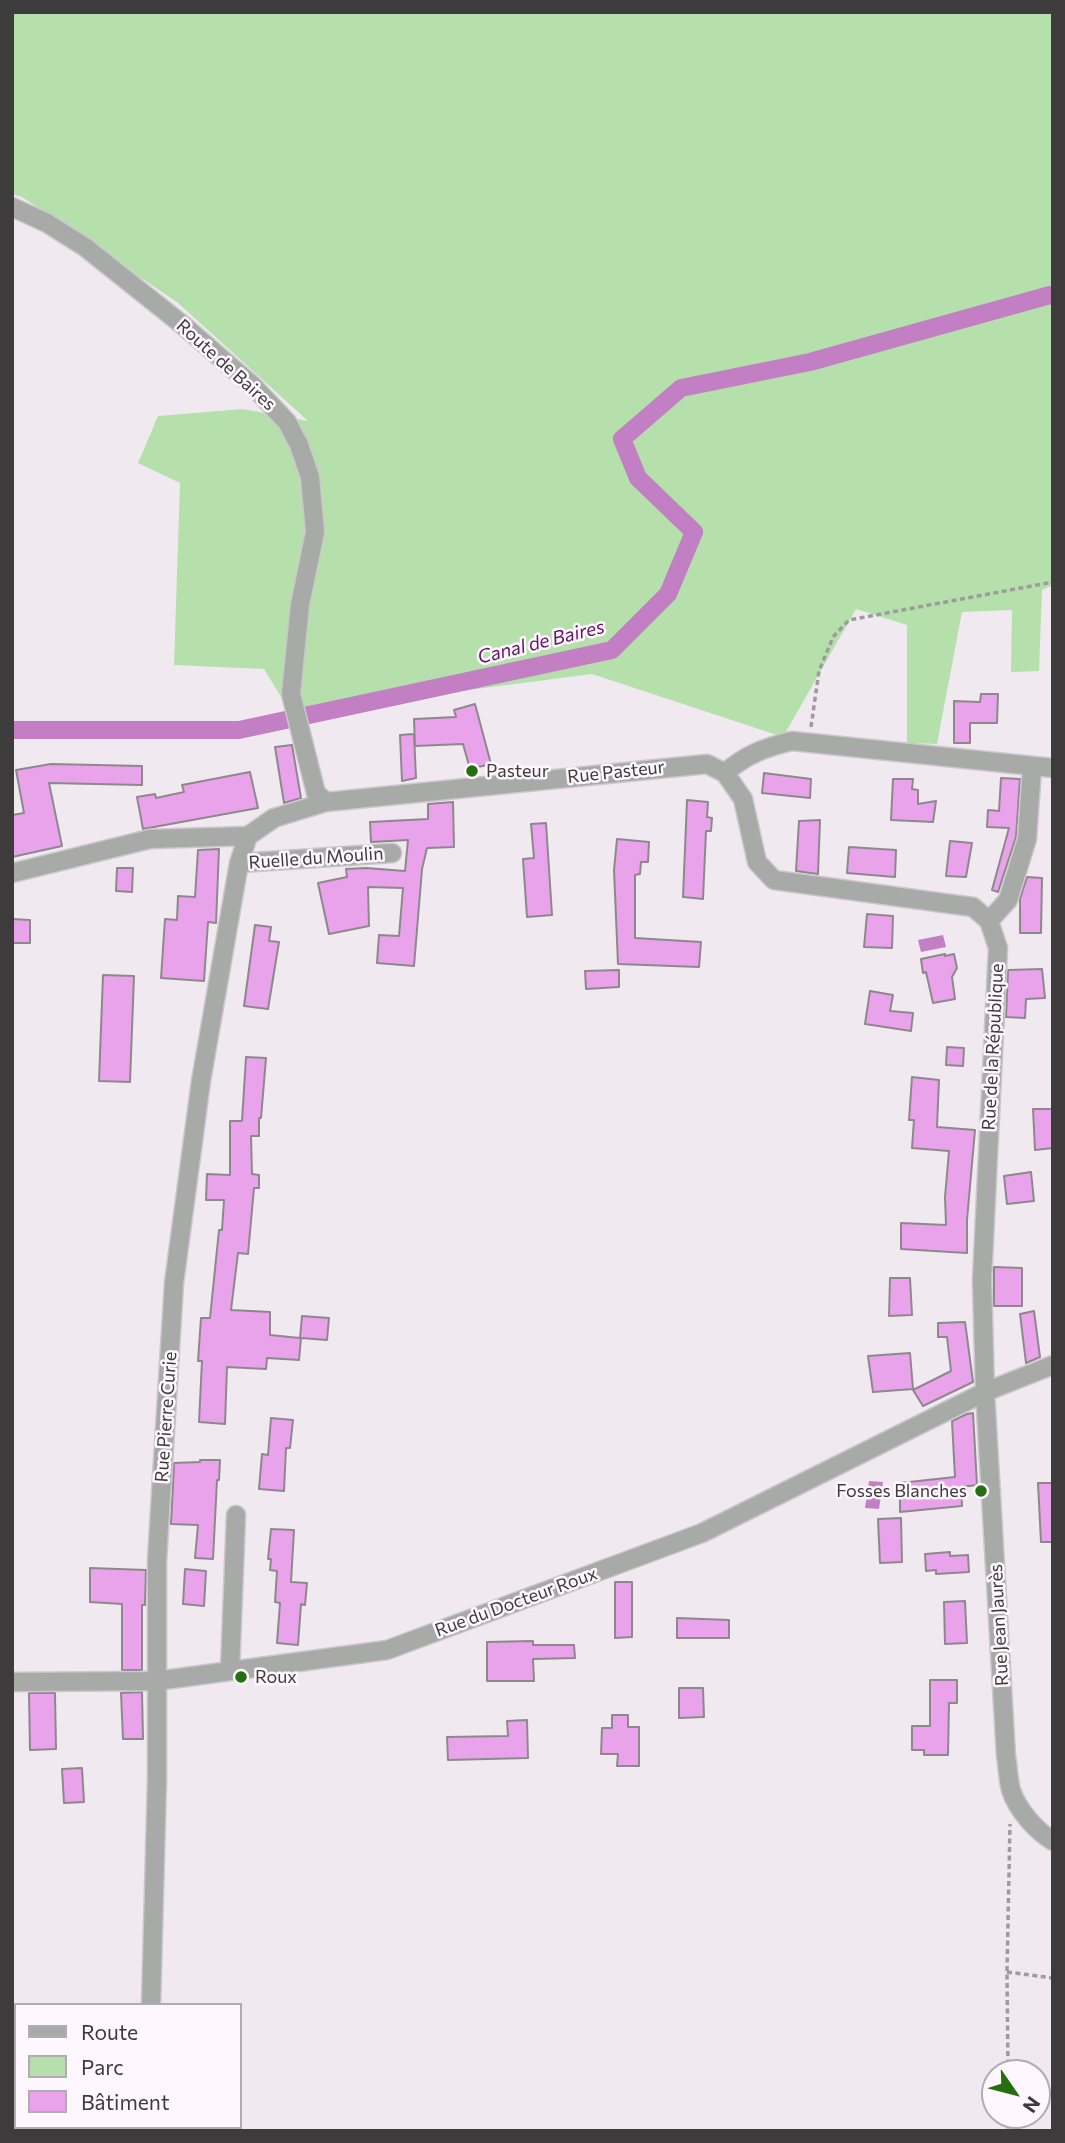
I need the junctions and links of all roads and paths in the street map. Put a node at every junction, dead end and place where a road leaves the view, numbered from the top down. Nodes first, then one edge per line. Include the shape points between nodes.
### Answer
1 (12, 207) edge
2 (1053, 582) edge
3 (808, 743) junction
4 (1032, 767) junction
5 (1053, 768) edge
6 (725, 773) junction
7 (326, 802) junction
8 (248, 836) junction
9 (392, 853) dead end
10 (239, 863) junction
11 (12, 873) edge
12 (989, 921) junction
13 (1053, 1366) edge
14 (985, 1392) junction
15 (236, 1515) dead end
16 (230, 1670) junction
17 (156, 1681) junction
18 (12, 1682) edge
19 (1011, 1790) junction
20 (1053, 1841) edge
21 (1007, 1972) junction
22 (1053, 1978) edge
23 (151, 2003) edge
24 (1008, 2059) edge

1 - 7 street, Route de Baires via 85,247 194,334 287,422 310,477 315,532 300,605 291,694 316,793
2 - 3 path via 849,620 833,637 819,671
3 - 4 street
3 - 6 street via 792,741 765,748
4 - 5 street
4 - 12 street via 1027,839 1008,900
6 - 7 street, Rue Pasteur via 707,764 682,765
6 - 12 street via 743,799 757,862 774,880 973,908
7 - 8 street, Rue Pasteur via 274,818
8 - 10 street, Rue Pierre Curie
8 - 11 street via 150,839
9 - 10 street, Ruelle du Moulin
10 - 17 street, Rue Pierre Curie via 201,1081 174,1283 156,1560
12 - 14 street, Rue de la République via 998,948 982,1266
13 - 14 street, Rue du Docteur Roux
14 - 16 street, Rue du Docteur Roux via 702,1533 387,1650
14 - 19 street, Rue Jean Jaurès
15 - 16 street
16 - 17 street, Rue du Docteur Roux
17 - 18 street, Rue du Docteur Roux
17 - 23 street, Rue Pierre Curie
19 - 20 street, Rue Jean Jaurès via 1025,1814
19 - 21 path
21 - 22 path
21 - 24 path

